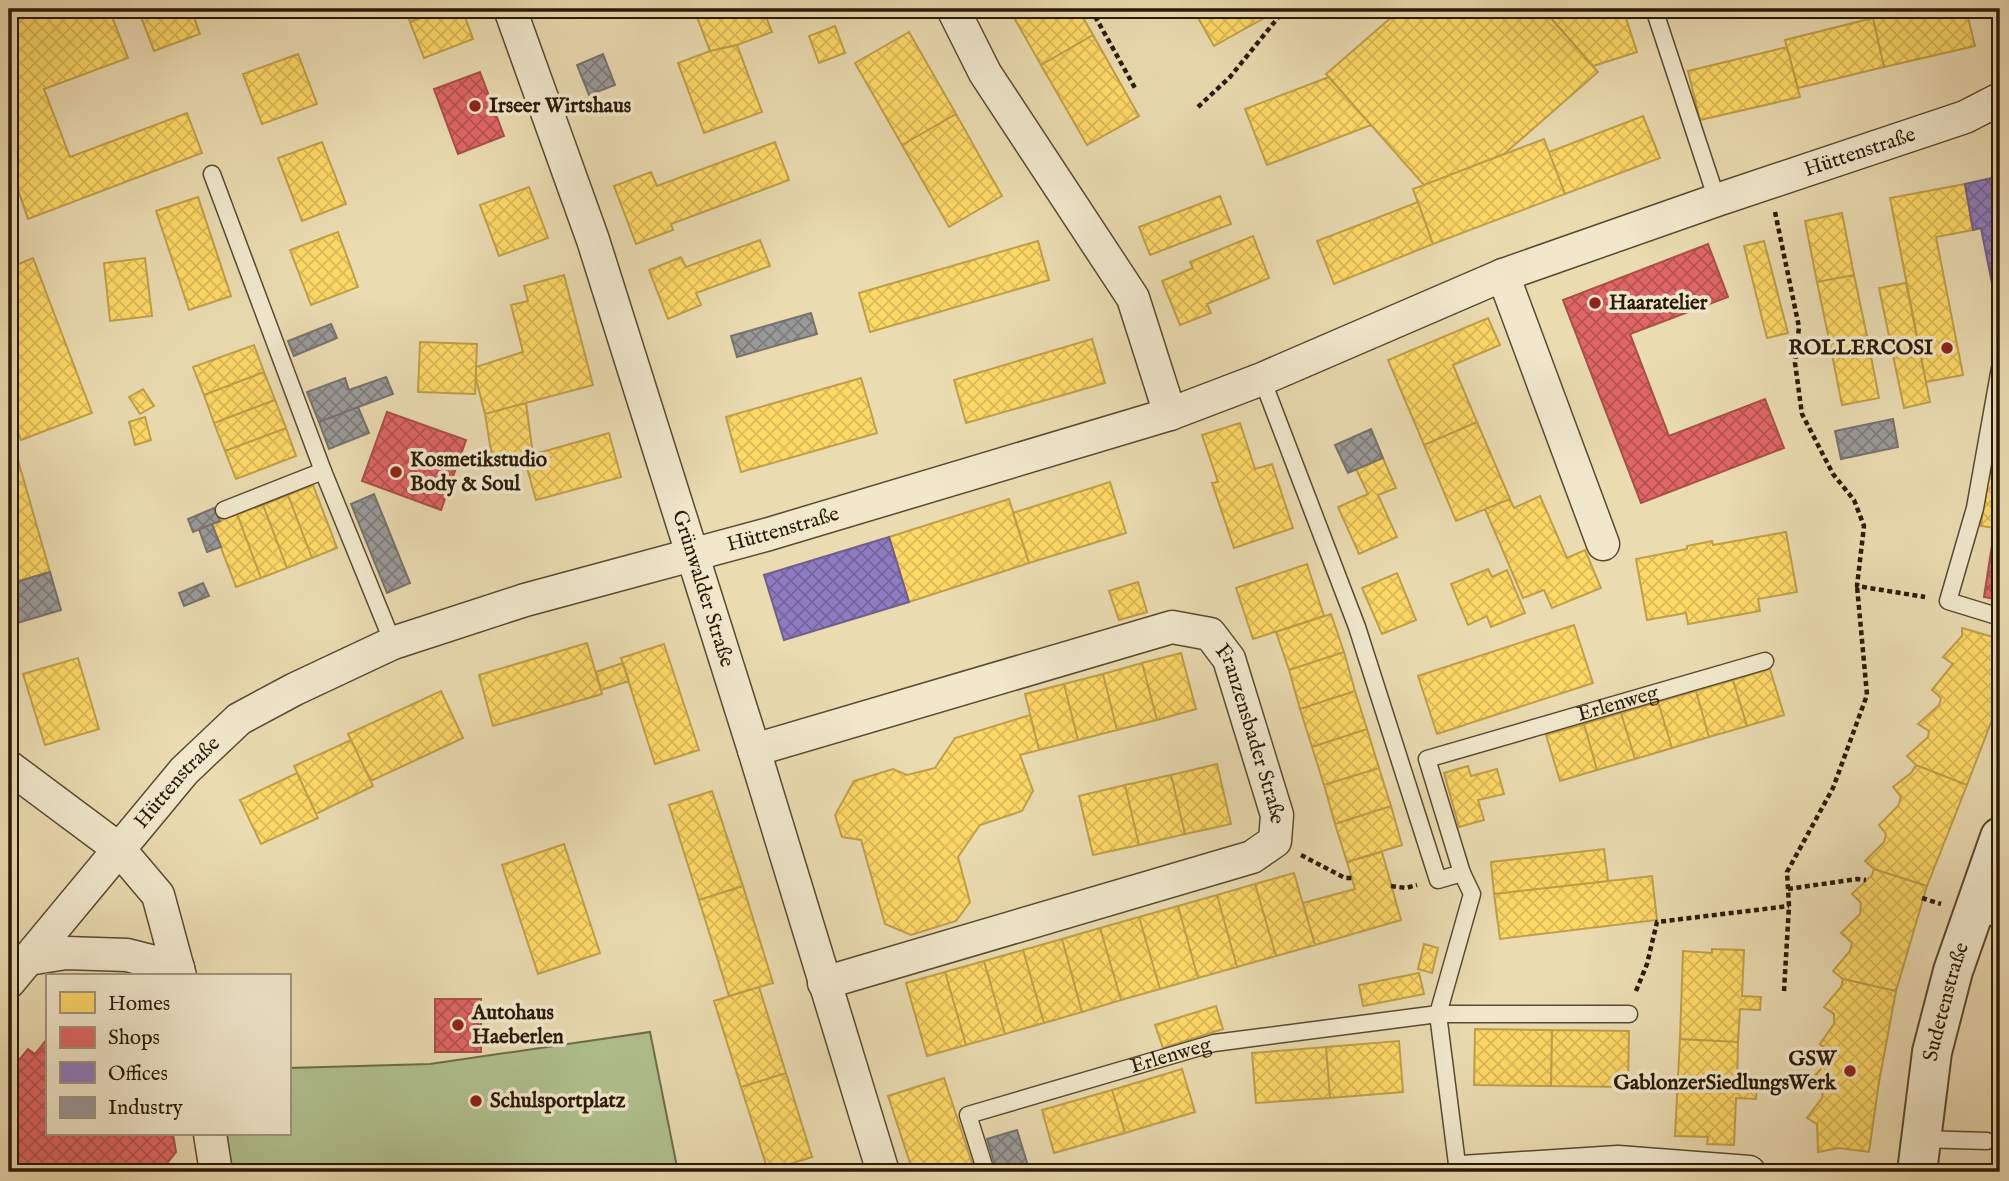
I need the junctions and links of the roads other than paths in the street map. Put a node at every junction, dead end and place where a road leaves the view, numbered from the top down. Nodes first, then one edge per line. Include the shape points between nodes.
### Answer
1 (510, 9) edge
2 (953, 9) edge
3 (1654, 9) edge
4 (2000, 99) edge
5 (212, 174) dead end
6 (1717, 200) junction
7 (1503, 275) junction
8 (2000, 368) edge
9 (1262, 379) junction
10 (1170, 414) junction
11 (323, 471) junction
12 (224, 510) dead end
13 (1603, 544) dead end
14 (692, 556) junction
15 (2000, 617) edge
16 (393, 643) junction
17 (1765, 661) dead end
18 (754, 750) junction
19 (9, 767) edge
20 (2000, 837) edge
21 (119, 849) junction
22 (1462, 873) junction
23 (1987, 916) edge
24 (19, 970) edge
25 (179, 972) edge
26 (824, 983) junction
27 (1438, 1014) junction
28 (1629, 1014) road end
29 (209, 1136) edge
30 (1987, 1141) dead end
31 (1918, 1155) edge
32 (216, 1172) edge
33 (883, 1172) edge
34 (986, 1172) edge
35 (1460, 1172) edge
36 (1749, 1172) edge

1 - 14 street, Grünwalder Straße via 593,240
2 - 10 street via 985,73 1133,298
3 - 6 lane
4 - 6 street, Hüttenstraße via 1965,117
5 - 11 lane
6 - 7 street, Hüttenstraße
7 - 9 street, Hüttenstraße
7 - 13 street
8 - 15 lane via 1975,508 1948,601
9 - 10 street, Hüttenstraße
9 - 22 lane via 1359,631 1438,880
10 - 14 street, Hüttenstraße
11 - 12 lane
11 - 16 lane
14 - 16 street, Hüttenstraße via 525,600
14 - 18 street, Grünwalder Straße
16 - 21 street, Hüttenstraße via 239,719 184,771
17 - 22 lane, Erlenweg via 1427,759
18 - 26 street, Grünwalder Straße
18 - 26 street, Franzensbader Straße via 1172,627 1210,634 1229,659 1277,815 1275,841 1252,857
19 - 21 street
20 - 23 street, Sudetenstraße
21 - 24 street, Hüttenstraße
21 - 25 street via 158,895
22 - 27 lane, Erlenweg via 1472,894
23 - 31 street, Sudetenstraße via 1953,971 1932,1052
24 - 25 street via 66,953 127,955
26 - 33 street, Grünwalder Straße
27 - 28 lane, Erlenweg
27 - 34 lane, Erlenweg via 1214,1043 968,1115
27 - 35 lane, Erlenweg
29 - 32 street
30 - 31 lane
35 - 36 street, Erlenweg via 1618,1162

